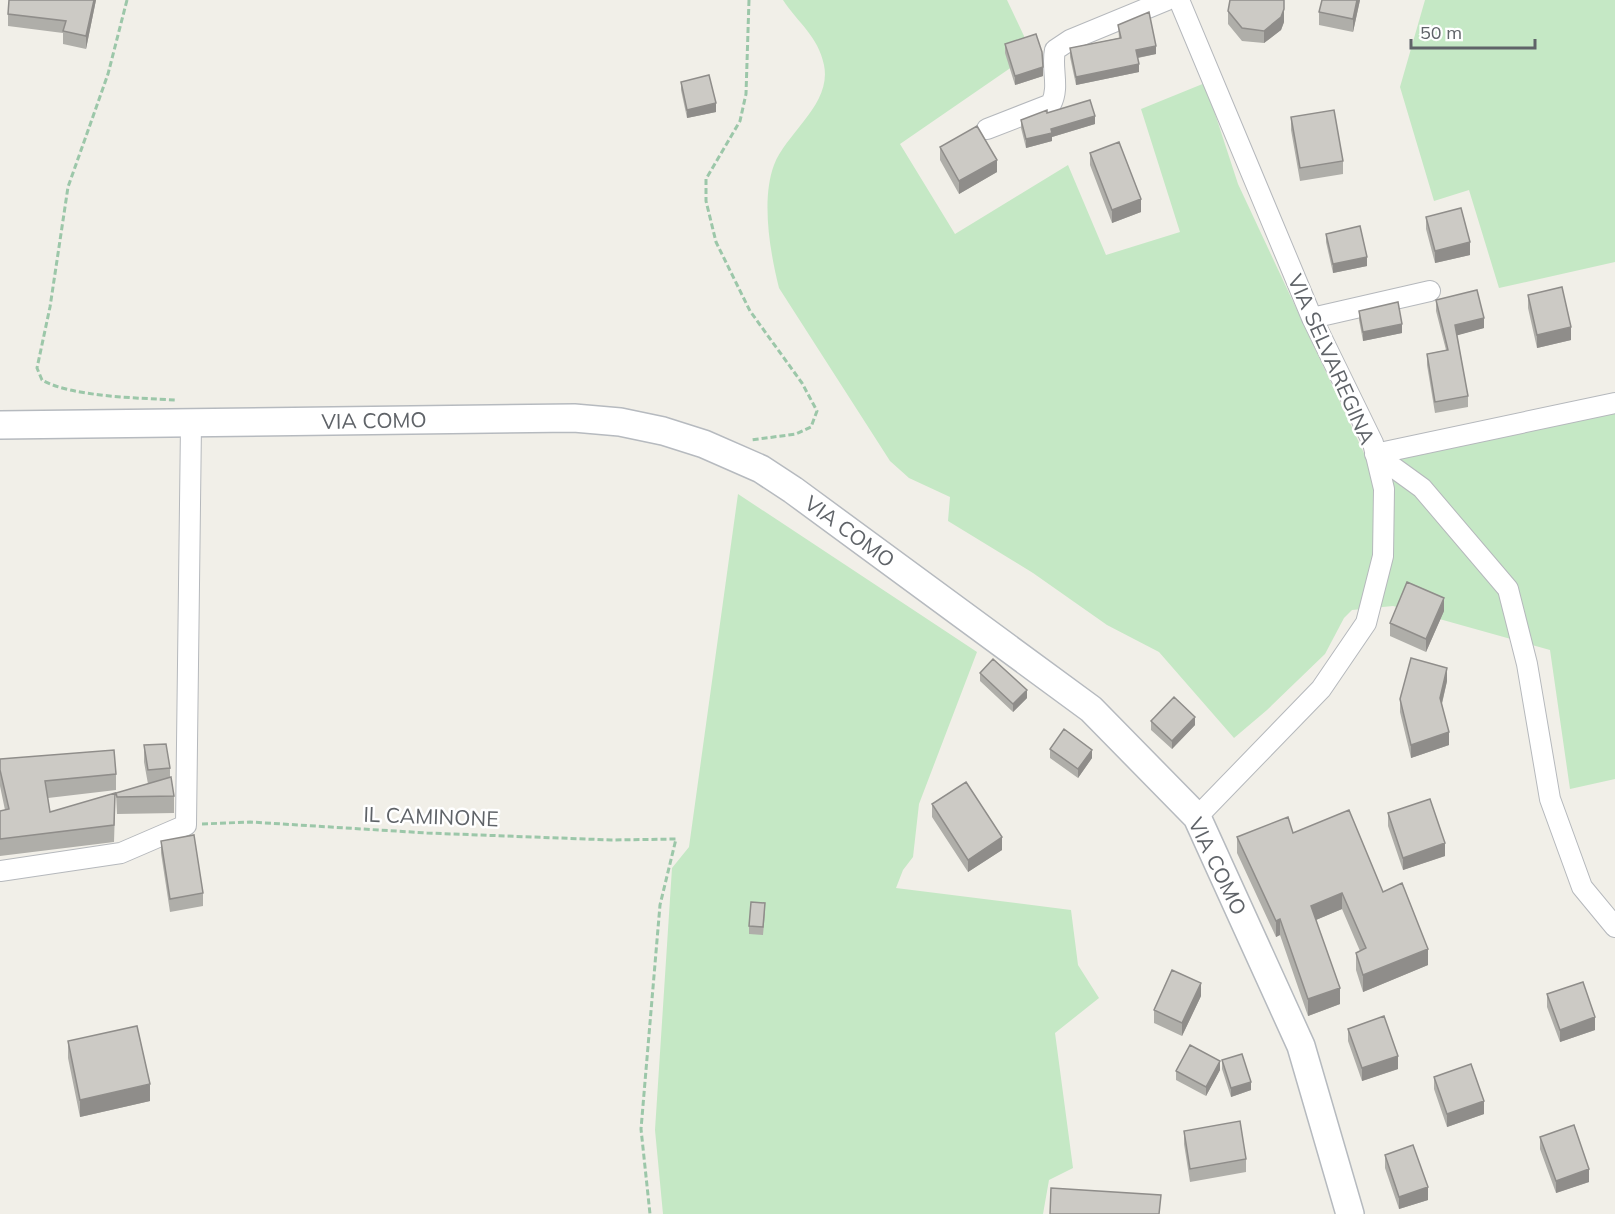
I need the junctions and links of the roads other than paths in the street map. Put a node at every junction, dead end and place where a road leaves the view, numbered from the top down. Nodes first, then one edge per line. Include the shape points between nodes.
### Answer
1 (1167, 0) edge
2 (1179, 0) edge
3 (987, 129) dead end
4 (1430, 291) dead end
5 (1312, 318) junction
6 (1615, 403) edge
7 (188, 412) junction
8 (0, 425) edge
9 (1375, 454) junction
10 (1197, 817) junction
11 (0, 871) edge
12 (1615, 927) edge
13 (1350, 1214) edge

1 - 3 street via 1070,40 1055,50 1056,93 1051,104
2 - 5 street, VIA SELVAREGINA
4 - 5 street
5 - 9 street, VIA SELVAREGINA
6 - 9 street
7 - 8 main road, VIA COMO
7 - 10 main road, VIA COMO via 574,418 620,422 704,444 761,469 793,490 1091,709
7 - 11 street via 186,825 121,853
9 - 10 street, VIA SELVAREGINA via 1383,489 1383,556 1366,623 1321,689
9 - 12 street via 1422,488 1508,589 1527,664 1550,799 1582,887
10 - 13 main road, VIA COMO via 1301,1046

